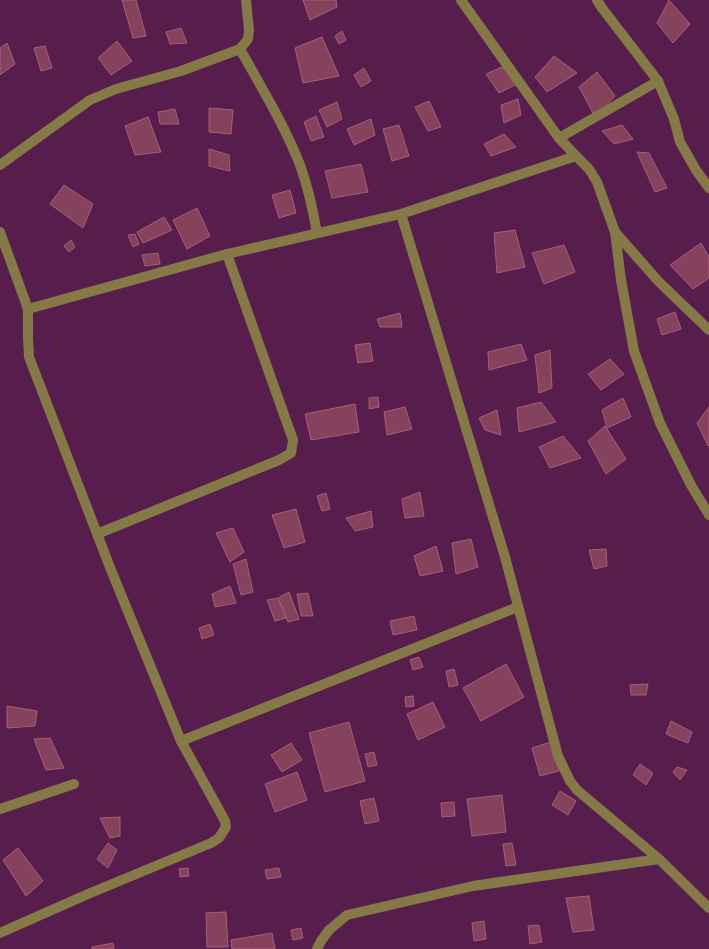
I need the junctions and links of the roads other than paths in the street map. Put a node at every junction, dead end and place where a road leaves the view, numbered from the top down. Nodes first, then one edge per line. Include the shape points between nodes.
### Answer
1 (246, 0) edge
2 (461, 0) edge
3 (597, 0) edge
4 (240, 49) junction
5 (658, 81) junction
6 (559, 138) junction
7 (576, 156) junction
8 (0, 165) edge
9 (709, 188) edge
10 (401, 214) junction
11 (0, 232) edge
12 (615, 232) junction
13 (317, 233) junction
14 (227, 254) junction
15 (28, 309) junction
16 (709, 330) edge
17 (709, 515) edge
18 (97, 534) junction
19 (518, 607) junction
20 (181, 741) junction
21 (74, 784) dead end
22 (0, 809) edge
23 (659, 859) junction
24 (707, 904) edge
25 (0, 933) edge
26 (317, 949) edge

1 - 4 street via 248,39
2 - 6 street
3 - 5 street
4 - 8 street via 181,71 116,89 90,100
4 - 13 street via 283,127 300,166
5 - 6 street
5 - 9 street via 674,119 680,142
6 - 7 street
7 - 10 street
7 - 12 street via 597,182
10 - 13 street
10 - 19 street via 503,549
11 - 15 street
12 - 16 street via 659,282
12 - 17 street via 634,351 660,423
13 - 14 street
14 - 15 street
14 - 18 street via 294,440 291,453
15 - 18 street via 30,357
18 - 20 street
19 - 20 street
19 - 23 street via 558,756 570,781 577,790
20 - 25 street via 225,820 226,827 219,838
21 - 22 street
23 - 24 street
23 - 26 street via 473,886 347,915 329,930

